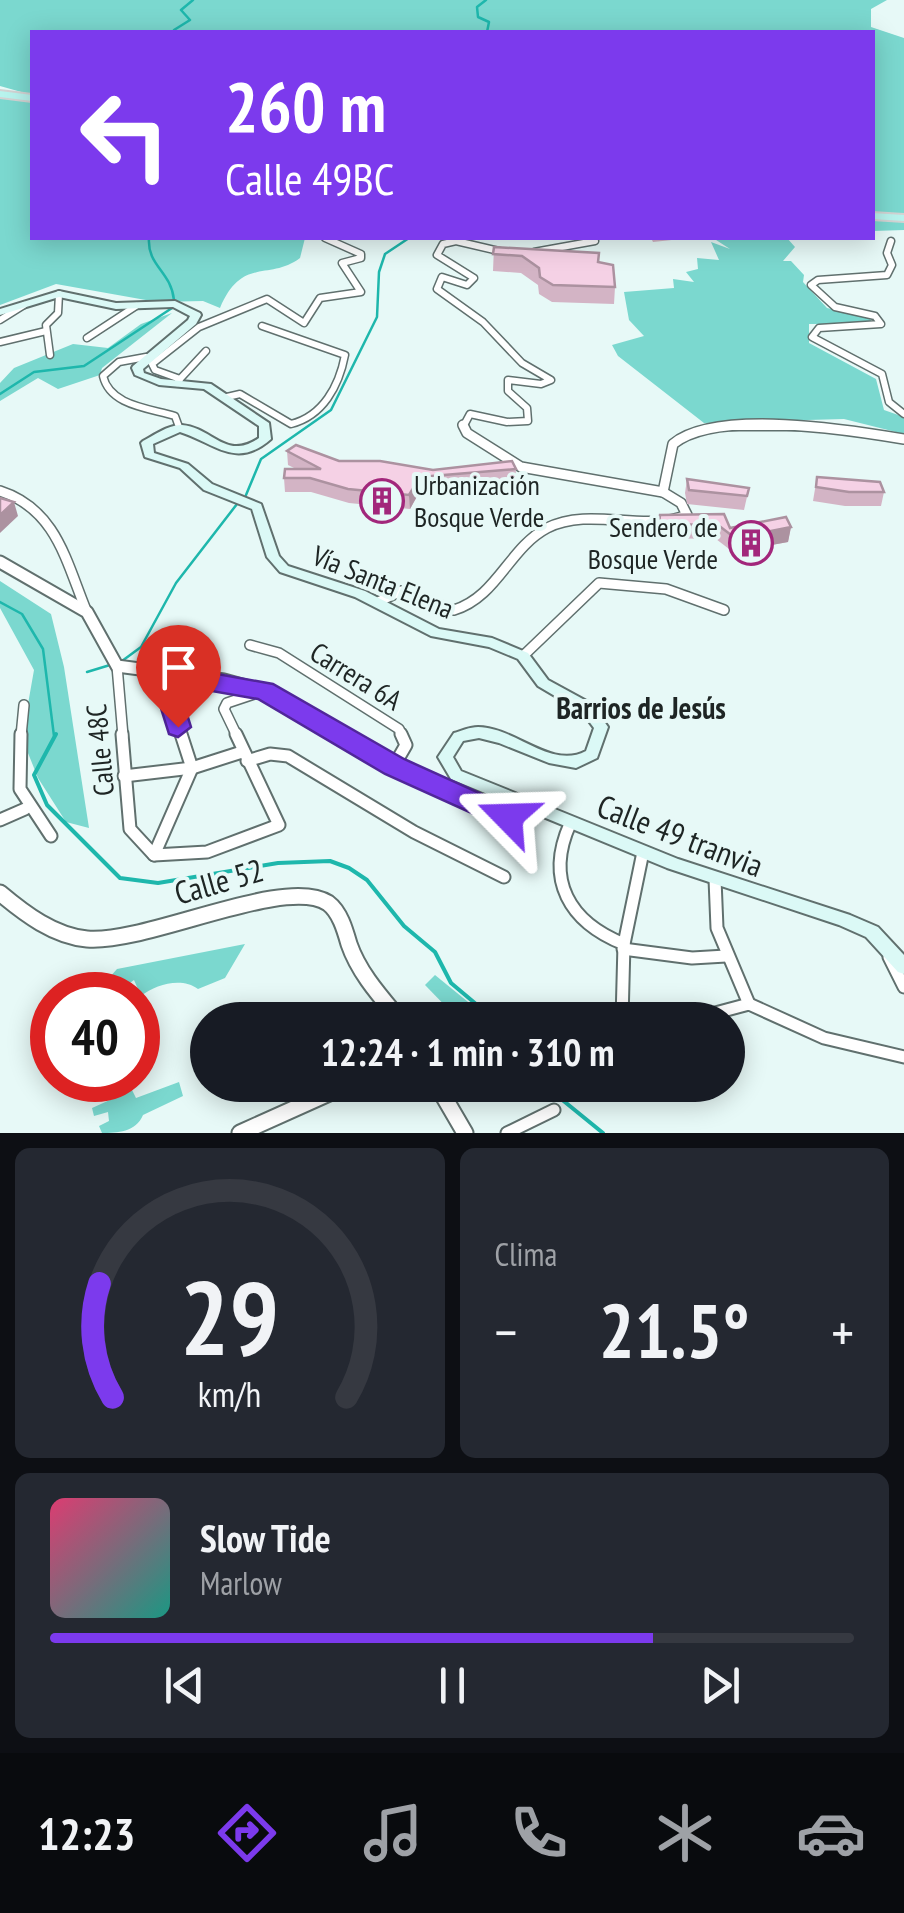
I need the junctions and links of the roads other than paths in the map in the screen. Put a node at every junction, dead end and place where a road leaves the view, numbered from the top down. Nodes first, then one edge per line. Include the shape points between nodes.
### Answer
1 (0, 94) edge
2 (30, 98) edge
3 (875, 216) edge
4 (904, 218) edge
5 (330, 240) edge
6 (595, 241) dead end
7 (891, 241) dead end
8 (513, 252) edge
9 (525, 252) edge
10 (59, 294) junction
11 (24, 305) junction
12 (136, 306) junction
13 (0, 312) edge
14 (0, 320) edge
15 (262, 326) dead end
16 (46, 331) junction
17 (87, 338) dead end
18 (0, 342) edge
19 (206, 352) dead end
20 (50, 355) dead end
21 (146, 357) junction
22 (179, 381) junction
23 (103, 382) joint
24 (227, 397) junction
25 (904, 414) edge
26 (179, 428) junction
27 (904, 440) edge
28 (0, 490) edge
29 (664, 492) junction
30 (0, 562) edge
31 (378, 602) junction
32 (724, 610) dead end
33 (87, 612) junction
34 (250, 645) dead end
35 (523, 656) junction
36 (115, 664) junction
37 (162, 673) junction
38 (264, 691) junction
39 (24, 705) dead end
40 (244, 757) junction
41 (394, 766) junction
42 (192, 768) junction
43 (456, 775) joint
44 (124, 776) junction
45 (25, 810) junction
46 (537, 811) junction
47 (0, 820) edge
48 (570, 824) junction
49 (51, 836) dead end
50 (643, 852) junction
51 (154, 855) junction
52 (504, 877) dead end
53 (715, 879) junction
54 (0, 893) edge
55 (884, 946) junction
56 (624, 947) junction
57 (726, 956) junction
58 (904, 967) edge
59 (904, 987) edge
60 (386, 1002) edge
61 (622, 1002) edge
62 (749, 1004) junction
63 (745, 1005) edge
64 (904, 1056) edge
65 (311, 1102) edge
66 (447, 1102) edge
67 (554, 1110) dead end
68 (248, 1132) edge
69 (466, 1133) edge
70 (506, 1133) edge

1 - 2 main road
3 - 4 main road
5 - 22 street via 361,254 342,264 361,291 320,298 304,323 270,300 199,328 152,364
6 - 9 street
7 - 25 street via 887,275 811,285 836,307 875,316 881,324 819,328 812,337 882,374 889,402
8 - 29 street via 456,242 436,250 474,278 467,285 447,276 438,280 442,295 483,322 522,363 550,376 542,384 508,380 528,421 470,414 462,426 466,433 521,467
10 - 11 main road
10 - 12 main road
10 - 16 street via 58,313
11 - 13 main road
11 - 14 street
12 - 17 street
12 - 21 main road via 172,304 196,315
15 - 24 street via 345,355 328,398 291,424 240,394
16 - 18 street
16 - 20 street
19 - 22 street
21 - 22 main road via 137,368 140,375
21 - 23 street via 119,362
22 - 24 main road
23 - 26 street via 117,399 174,416
24 - 26 main road via 265,425 259,445 232,452
26 - 31 main road, Vía Santa Elena via 147,443 149,454 257,507 273,557 284,569
27 - 29 street via 838,427 699,432 676,440
28 - 33 street via 33,502 47,518
29 - 31 street via 687,516 673,522 609,516 560,522 534,536 464,608 444,609 405,590
30 - 33 street
31 - 35 main road, Vía Santa Elena via 436,634 492,643
32 - 35 street via 666,589 598,583
33 - 36 street
34 - 41 street, Carrera 6A via 278,653 399,729 406,744
35 - 43 main road, Vía Santa Elena via 543,683 597,719 599,741 578,760 553,762 483,731 456,738 445,757
36 - 37 street
36 - 44 street, Calle 48C
37 - 38 street
37 - 42 street
38 - 40 street via 224,709
38 - 41 street
39 - 45 street via 17,776
40 - 42 street
40 - 51 street via 278,825 206,852
40 - 52 street via 288,756
41 - 46 street via 508,817
42 - 44 street
42 - 51 street
43 - 46 main road, Calle 49 tranvia
44 - 51 street, Calle 48C via 130,829
45 - 47 street
45 - 49 street
46 - 48 main road, Calle 49 tranvia
48 - 50 main road, Calle 49 tranvia
48 - 56 street via 558,851 564,892 591,931
50 - 53 main road, Calle 49 tranvia
50 - 56 street
53 - 55 main road, Calle 49 tranvia via 844,920 872,932
53 - 57 street via 710,904
54 - 60 street, Calle 52 via 30,920 87,940 201,920 274,895 308,894 327,901 343,922 356,962
55 - 58 main road, Calle 49 tranvia
55 - 59 street
56 - 57 street
56 - 61 street
57 - 62 street
62 - 63 street
62 - 64 street via 822,1037
65 - 68 street
66 - 69 street
67 - 70 street

